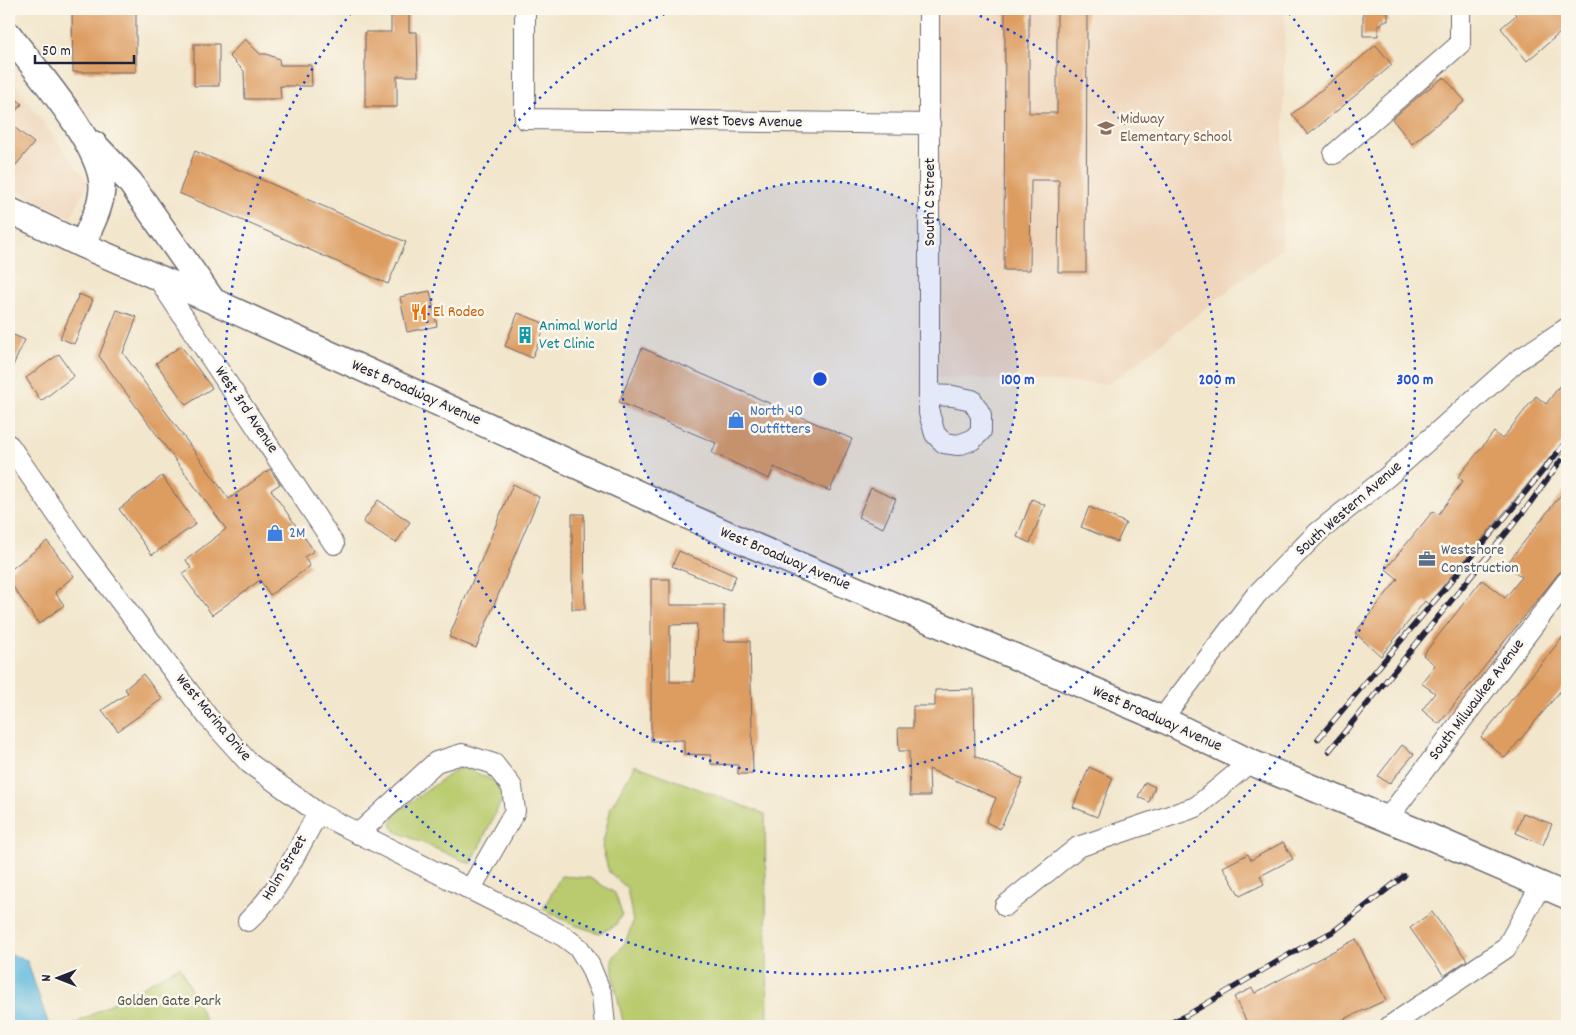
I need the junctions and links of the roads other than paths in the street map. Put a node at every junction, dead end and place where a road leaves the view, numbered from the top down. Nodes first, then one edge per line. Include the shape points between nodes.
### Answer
1 (525, 9) edge
2 (929, 9) edge
3 (1460, 9) edge
4 (9, 34) edge
5 (930, 124) junction
6 (79, 127) junction
7 (1334, 154) dead end
8 (9, 210) edge
9 (82, 245) junction
10 (157, 277) junction
11 (213, 301) junction
12 (1567, 328) edge
13 (930, 395) dead end
14 (9, 445) edge
15 (334, 544) dead end
16 (1567, 582) edge
17 (1162, 719) junction
18 (1250, 762) junction
19 (318, 813) junction
20 (1387, 818) junction
21 (358, 834) junction
22 (1541, 885) junction
23 (470, 890) junction
24 (1567, 896) edge
25 (1005, 906) dead end
26 (248, 921) dead end
27 (605, 1026) edge
28 (1390, 1026) edge

1 - 5 street, West Toevs Avenue via 525,119
2 - 5 street, South C Street
3 - 7 street via 1460,44
4 - 6 main road
5 - 13 street, South C Street
6 - 9 main road via 98,164 102,187 100,202
6 - 11 main road via 130,182
8 - 9 main road, West Broadway Avenue
9 - 10 main road, West Broadway Avenue
10 - 11 main road, West Broadway Avenue
10 - 15 street, West 3rd Avenue
11 - 17 main road, West Broadway Avenue via 754,546
12 - 17 street, South Western Avenue via 1517,361 1387,477 1317,533 1256,595
14 - 19 street, West Marina Drive via 83,552 208,717 249,763
16 - 20 street, South Milwaukee Avenue
17 - 18 main road, West Broadway Avenue
18 - 20 main road, West Broadway Avenue
18 - 25 street via 1196,807 1078,847
19 - 21 street, West Marina Drive
19 - 26 street, Holm Street via 282,877
20 - 22 main road, West Broadway Avenue
21 - 23 street, West Marina Drive
21 - 23 street via 436,762 462,754 494,764 512,787 515,811
22 - 24 main road, West Broadway Avenue
22 - 28 street via 1506,948
23 - 27 street, West Marina Drive via 563,936 579,948 602,995

